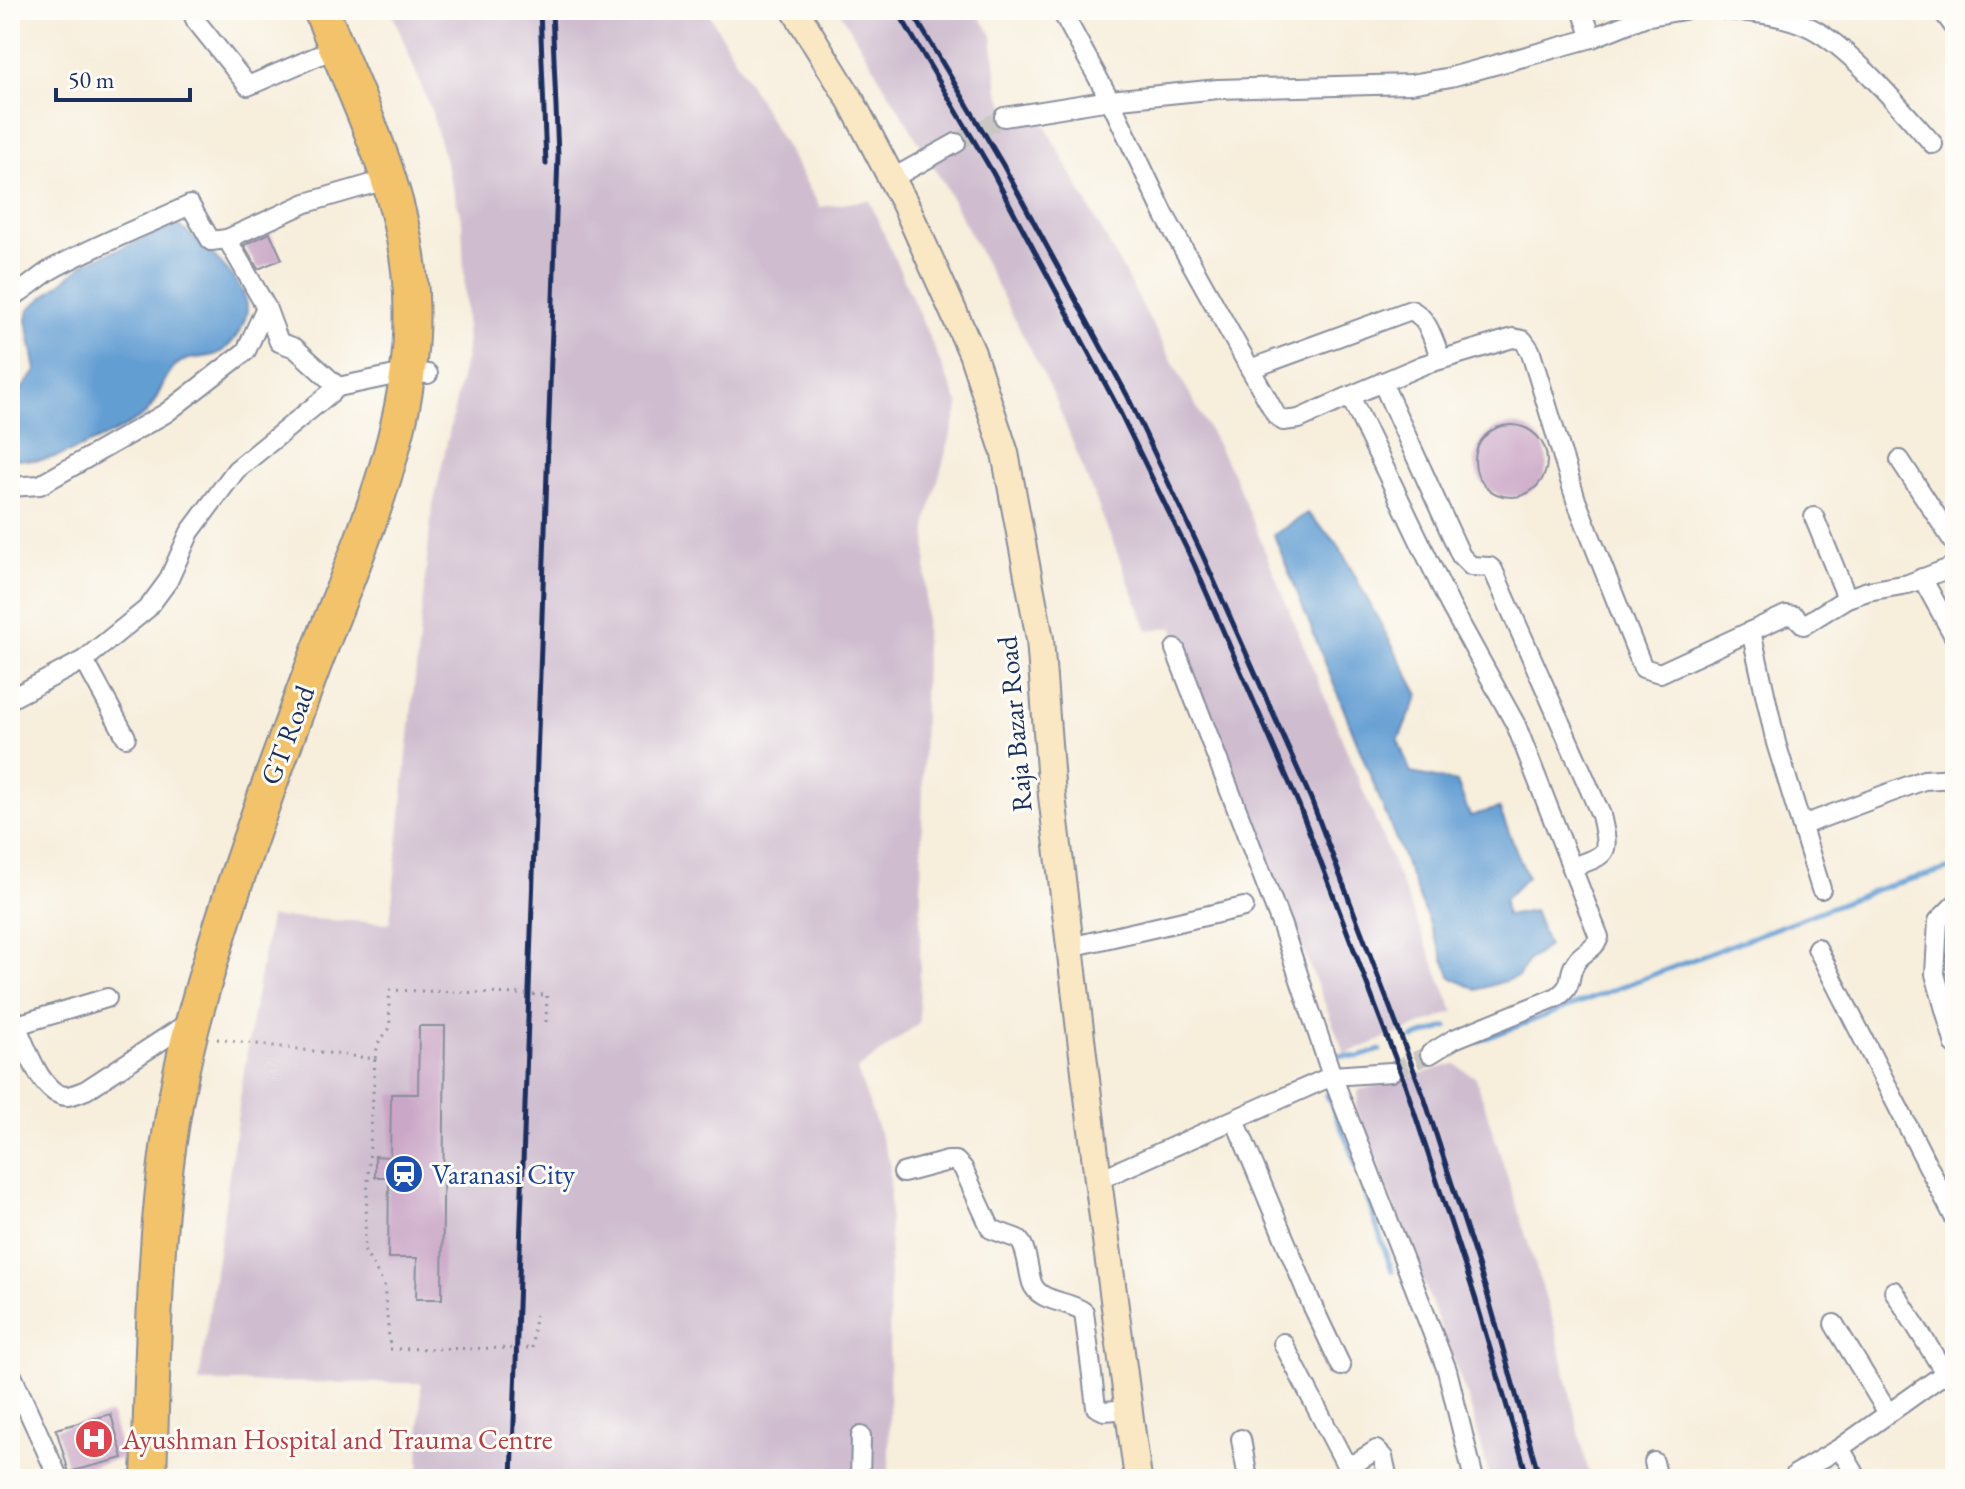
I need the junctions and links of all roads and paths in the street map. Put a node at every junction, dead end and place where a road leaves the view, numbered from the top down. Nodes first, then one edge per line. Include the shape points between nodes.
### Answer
1 (191, 10) edge
2 (321, 10) edge
3 (344, 10) edge
4 (795, 10) edge
5 (1061, 10) edge
6 (1582, 10) edge
7 (1684, 10) edge
8 (1726, 10) edge
9 (1942, 10) edge
10 (1756, 11) edge
11 (1955, 28) edge
12 (1592, 38) junction
13 (336, 48) junction
14 (365, 90) junction
15 (1110, 100) junction
16 (1004, 117) tunnel mouth
17 (956, 143) tunnel mouth
18 (1933, 144) dead end
19 (389, 179) junction
20 (891, 179) junction
21 (227, 239) junction
22 (10, 298) edge
23 (266, 307) junction
24 (1441, 359) junction
25 (1250, 369) junction
26 (419, 373) junction
27 (1382, 382) junction
28 (338, 387) junction
29 (1350, 396) junction
30 (1900, 460) dead end
31 (10, 487) edge
32 (1814, 517) dead end
33 (1955, 544) edge
34 (1955, 566) edge
35 (1922, 578) junction
36 (1847, 598) junction
37 (1751, 631) junction
38 (1955, 638) edge
39 (1175, 649) dead end
40 (84, 660) junction
41 (10, 699) edge
42 (126, 737) dead end
43 (1955, 778) edge
44 (1803, 825) junction
45 (1572, 867) junction
46 (1821, 889) dead end
47 (1955, 904) edge
48 (1244, 907) dead end
49 (1070, 947) junction
50 (1817, 948) dead end
51 (107, 998) dead end
52 (13, 1021) edge
53 (546, 1022) dead end
54 (204, 1028) junction
55 (1955, 1045) edge
56 (1430, 1054) tunnel mouth
57 (375, 1059) junction
58 (1391, 1072) tunnel mouth
59 (1332, 1076) junction
60 (1235, 1120) junction
61 (903, 1173) dead end
62 (1098, 1180) junction
63 (1955, 1219) edge
64 (1894, 1291) dead end
65 (535, 1315) dead end
66 (1834, 1324) dead end
67 (1283, 1343) dead end
68 (1341, 1366) dead end
69 (1950, 1369) edge
70 (10, 1371) edge
71 (1130, 1409) junction
72 (1888, 1413) junction
73 (861, 1436) dead end
74 (1241, 1439) dead end
75 (1840, 1448) junction
76 (59, 1479) edge
77 (149, 1479) edge
78 (172, 1479) edge
79 (860, 1479) edge
80 (1138, 1479) edge
81 (1248, 1479) edge
82 (1388, 1479) edge
83 (1474, 1479) edge
84 (1793, 1479) edge
85 (1858, 1479) edge

1 - 13 street via 248,86
2 - 13 highway, GT Road
3 - 14 highway, GT Road
4 - 20 street, Raja Bazar Road
5 - 15 street
6 - 12 street
7 - 12 street via 1644,17
8 - 10 street
9 - 11 street
10 - 18 street via 1810,27 1841,47
12 - 15 street via 1411,84 1218,89
13 - 14 highway, GT Road
14 - 19 highway, GT Road
14 - 26 highway, GT Road via 406,167 420,215 431,327
15 - 16 street
15 - 25 street via 1165,216
17 - 20 street
19 - 21 street via 306,203
19 - 26 highway, GT Road via 409,272
20 - 49 street, Raja Bazar Road via 972,353 1005,453 1040,639
21 - 22 street via 211,241 190,205 86,251
21 - 23 street
23 - 28 street via 279,342 295,348
23 - 31 street via 246,351 166,413 40,485
24 - 25 street via 1425,322 1411,310
24 - 27 street
24 - 37 street via 1513,338 1523,340 1530,350 1576,500 1643,668 1660,673
25 - 29 street via 1283,421
26 - 28 street
26 - 54 highway, GT Road via 246,846
27 - 29 street
27 - 45 street via 1461,556 1471,566 1493,570 1596,803 1608,843 1605,852
28 - 40 street via 236,470 190,532 168,581 148,608
29 - 45 street via 1450,605 1516,725
30 - 33 street
32 - 36 street
34 - 35 street
35 - 36 street
35 - 38 street
36 - 37 street via 1804,625 1786,615
37 - 44 street via 1776,743
39 - 59 street via 1282,926
40 - 41 street
40 - 42 street
43 - 44 street via 1924,780
44 - 46 street
45 - 56 street via 1599,937 1596,946 1575,962 1567,990
47 - 55 street via 1938,921 1935,974
48 - 49 street
49 - 62 street, Raja Bazar Road
50 - 63 street
51 - 52 street
52 - 54 street via 42,1083 67,1096
53 - 57 path, bridge via 547,995 389,990 390,1028 378,1043
54 - 57 path
54 - 77 highway, GT Road via 167,1155
54 - 78 highway, GT Road via 179,1236
57 - 65 path, bridge via 364,1250 384,1285 390,1349 532,1348
58 - 59 street
59 - 60 street
59 - 83 street via 1447,1370
60 - 62 street
60 - 68 street
61 - 71 street via 948,1161 963,1168 991,1229 1022,1244 1034,1288 1084,1312 1096,1407
62 - 71 street, Raja Bazar Road
64 - 69 street
66 - 72 street
67 - 82 street via 1344,1461 1354,1464 1376,1450
69 - 72 street
70 - 76 street
71 - 80 street, Raja Bazar Road
72 - 75 street
73 - 79 street
74 - 81 street
75 - 84 street
75 - 85 street

